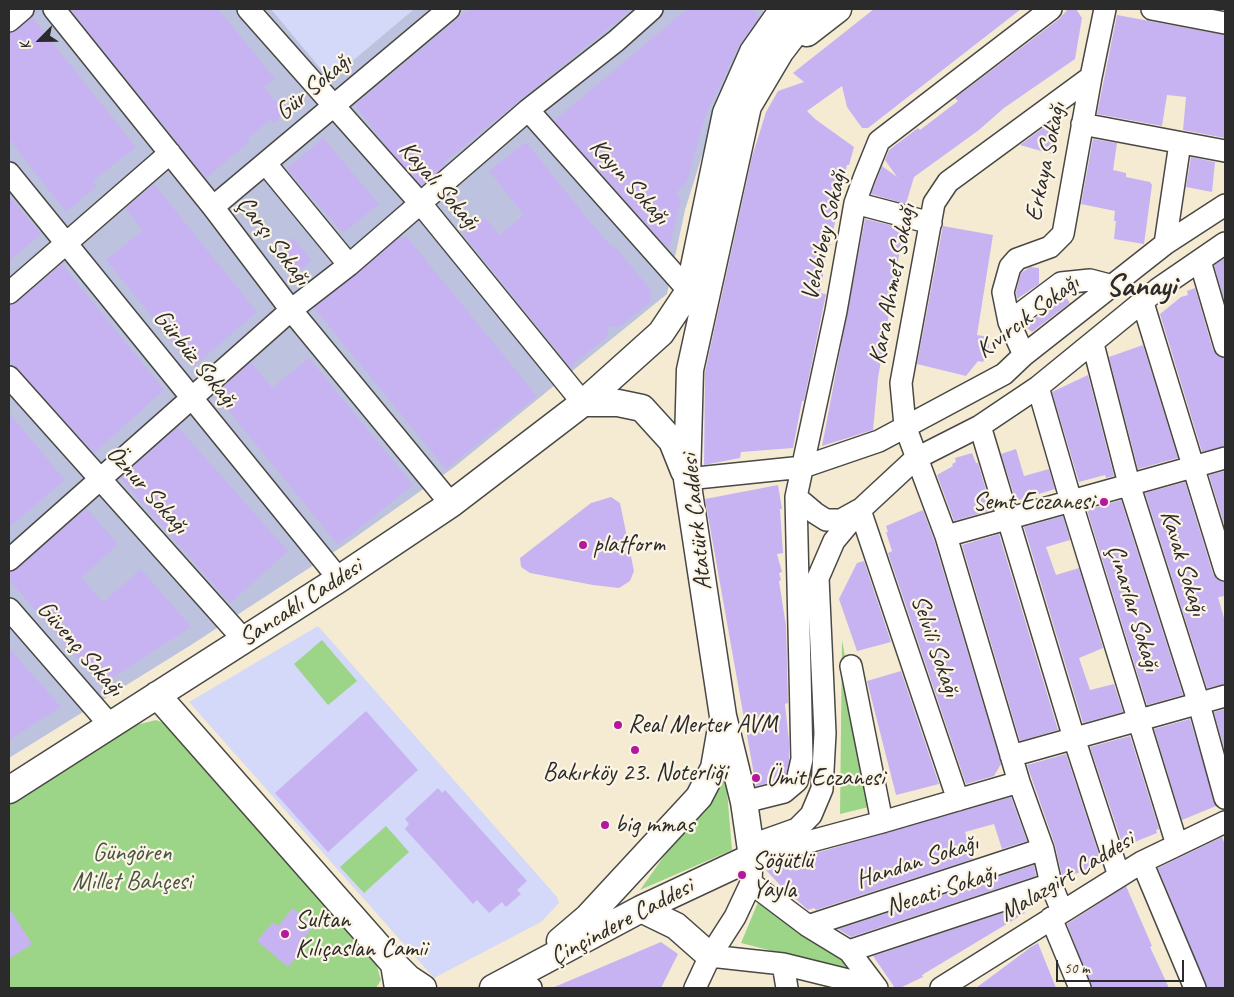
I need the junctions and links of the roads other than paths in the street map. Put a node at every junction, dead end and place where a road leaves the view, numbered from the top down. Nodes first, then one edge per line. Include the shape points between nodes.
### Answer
1 (23, 9) edge
2 (54, 9) edge
3 (248, 9) edge
4 (449, 9) edge
5 (652, 9) edge
6 (817, 9) edge
7 (838, 9) edge
8 (1052, 9) edge
9 (1105, 9) edge
10 (1152, 9) edge
11 (780, 11) edge
12 (9, 21) edge
13 (1225, 23) edge
14 (780, 52) junction
15 (1090, 77) junction
16 (333, 106) junction
17 (528, 110) junction
18 (1082, 124) junction
19 (1180, 143) junction
20 (1225, 151) edge
21 (170, 152) junction
22 (266, 164) junction
23 (9, 173) edge
24 (855, 203) junction
25 (421, 204) junction
26 (1225, 205) edge
27 (213, 207) junction
28 (931, 223) junction
29 (66, 243) junction
30 (1225, 243) edge
31 (1164, 244) junction
32 (1200, 261) junction
33 (348, 265) junction
34 (1113, 286) junction
35 (689, 291) junction
36 (9, 293) edge
37 (1143, 302) junction
38 (291, 310) junction
39 (1009, 322) junction
40 (1092, 344) junction
41 (1225, 346) edge
42 (1024, 355) junction
43 (9, 377) edge
44 (1038, 387) junction
45 (192, 398) junction
46 (583, 402) junction
47 (905, 426) junction
48 (980, 426) junction
49 (1225, 458) edge
50 (915, 459) junction
51 (1192, 467) junction
52 (803, 468) junction
53 (100, 479) junction
54 (687, 479) junction
55 (1129, 484) junction
56 (796, 497) junction
57 (1071, 501) junction
58 (451, 504) junction
59 (860, 510) junction
60 (1008, 518) junction
61 (946, 536) junction
62 (9, 560) edge
63 (1225, 570) edge
64 (339, 579) junction
65 (9, 609) edge
66 (244, 640) junction
67 (850, 666) dead end
68 (157, 696) junction
69 (1225, 696) edge
70 (1199, 704) junction
71 (723, 716) junction
72 (1139, 721) junction
73 (110, 725) junction
74 (1074, 738) junction
75 (1011, 756) junction
76 (1019, 782) junction
77 (9, 790) edge
78 (1225, 798) edge
79 (958, 800) junction
80 (744, 802) junction
81 (882, 822) junction
82 (1225, 822) edge
83 (1177, 845) junction
84 (1043, 849) junction
85 (750, 851) junction
86 (1142, 862) junction
87 (1119, 876) junction
88 (751, 883) junction
89 (1051, 884) junction
90 (641, 909) junction
91 (1057, 915) junction
92 (808, 926) junction
93 (849, 951) junction
94 (710, 956) junction
95 (783, 964) junction
96 (396, 976) edge
97 (524, 983) edge
98 (423, 988) edge
99 (493, 988) edge
100 (695, 988) edge
101 (788, 988) edge
102 (876, 988) edge
103 (941, 988) edge
104 (1080, 988) edge
105 (1195, 988) edge

1 - 12 street
2 - 21 street, Çarşı Sokağı
3 - 16 street, Kayalı Sokağı
4 - 16 street, Gür Sokağı
5 - 17 street
6 - 14 main road, Atatürk Caddesi
7 - 14 main road
8 - 24 street, Vehbibey Sokağı via 879,141
9 - 15 street, Erkaya Sokağı
10 - 13 street
11 - 35 main road via 752,52 726,113
14 - 54 main road, Atatürk Caddesi via 748,106 690,370
15 - 18 street, Erkaya Sokağı
15 - 28 street, Kara Ahmet Sokağı via 948,182 934,203
16 - 22 street, Gür Sokağı
16 - 25 street, Kayalı Sokağı
17 - 25 street
17 - 35 street, Kayın Sokağı
18 - 19 street
18 - 39 street, Erkaya Sokağı via 1062,234 1050,247 1017,258 1010,267 1003,292
19 - 20 street
19 - 31 street
21 - 27 street, Çarşı Sokağı
21 - 29 street
22 - 27 street, Gür Sokağı
22 - 33 street
23 - 29 street, Gürbüz Sokağı
24 - 28 street
24 - 52 street, Vehbibey Sokağı
25 - 33 street
25 - 46 street, Kayalı Sokağı
26 - 31 street, Kıvırcık Sokağı
27 - 38 street, Çarşı Sokağı
28 - 47 street, Kara Ahmet Sokağı via 901,383
29 - 36 street
29 - 45 street, Gürbüz Sokağı
30 - 32 street
31 - 34 street, Kıvırcık Sokağı
32 - 37 street
32 - 41 street
33 - 38 street
34 - 39 street via 1090,280 1061,282
34 - 42 street, Kıvırcık Sokağı
35 - 46 main road, Sancaklı Caddesi via 661,333
37 - 40 street
37 - 51 street
38 - 45 street
38 - 58 street, Çarşı Sokağı
39 - 42 street, Erkaya Sokağı
40 - 44 street
40 - 55 street, Kavak Sokağı
42 - 47 street, Kıvırcık Sokağı via 1004,374
43 - 53 street, Öznur Sokağı
44 - 48 street
44 - 57 street, Çınarlar Sokağı
45 - 53 street
45 - 64 street, Gürbüz Sokağı
46 - 54 main road via 618,403 642,408 672,441
46 - 58 main road, Sancaklı Caddesi
47 - 50 street, Kara Ahmet Sokağı
47 - 52 street, Kıvırcık Sokağı via 879,441
48 - 50 street
48 - 60 street
49 - 51 street
50 - 59 street
50 - 61 street, Kara Ahmet Sokağı
51 - 55 street
51 - 63 street
52 - 54 street, Kıvırcık Sokağı
52 - 56 street, Vehbibey Sokağı
53 - 62 street
53 - 66 street, Öznur Sokağı
54 - 71 main road, Atatürk Caddesi
55 - 57 street
55 - 70 street, Kavak Sokağı
56 - 59 street via 826,520 840,520
56 - 80 street, Vehbibey Sokağı via 802,758 796,781 784,792
57 - 60 street
57 - 72 street, Çınarlar Sokağı
58 - 64 main road, Sancaklı Caddesi
59 - 79 street, Selvili Sokağı
59 - 85 street via 834,542 818,578 825,733 822,789 811,815 798,829
60 - 61 street
60 - 74 street
61 - 75 street, Kara Ahmet Sokağı
64 - 66 main road, Sancaklı Caddesi
65 - 73 street, Güvenç Sokağı
66 - 68 main road, Sancaklı Caddesi
67 - 81 street
68 - 73 main road, Sancaklı Caddesi
68 - 96 main road
69 - 70 street
70 - 72 street
70 - 78 street, Kavak Sokağı
71 - 80 main road, Atatürk Caddesi
71 - 97 main road via 714,768 699,797
72 - 74 street
72 - 83 street, Çınarlar Sokağı
73 - 77 main road, Sancaklı Caddesi
74 - 75 street
74 - 87 street
75 - 76 street, Kara Ahmet Sokağı
76 - 79 street
76 - 84 street, Kara Ahmet Sokağı
79 - 81 street
80 - 85 main road, Atatürk Caddesi
81 - 85 street
82 - 83 street, Malazgirt Caddesi
83 - 86 street, Malazgirt Caddesi
84 - 89 street, Kara Ahmet Sokağı
84 - 92 street, Handan Sokağı
85 - 88 street, Atatürk Caddesi
85 - 90 main road, Çinçindere Caddesi
86 - 87 street, Malazgirt Caddesi
86 - 105 street
87 - 91 street, Malazgirt Caddesi
88 - 92 street
88 - 94 street, Atatürk Caddesi via 735,918
89 - 91 street, Kara Ahmet Sokağı
89 - 93 street, Necati Sokağı
90 - 94 main road via 676,926
90 - 97 main road, Çinçindere Caddesi
91 - 103 street, Malazgirt Caddesi
91 - 104 street, Kara Ahmet Sokağı
92 - 93 street
93 - 102 street
94 - 95 street
94 - 100 street, Atatürk Caddesi
95 - 101 street
95 - 102 street
96 - 98 main road via 408,978
97 - 99 main road, Çinçindere Caddesi

